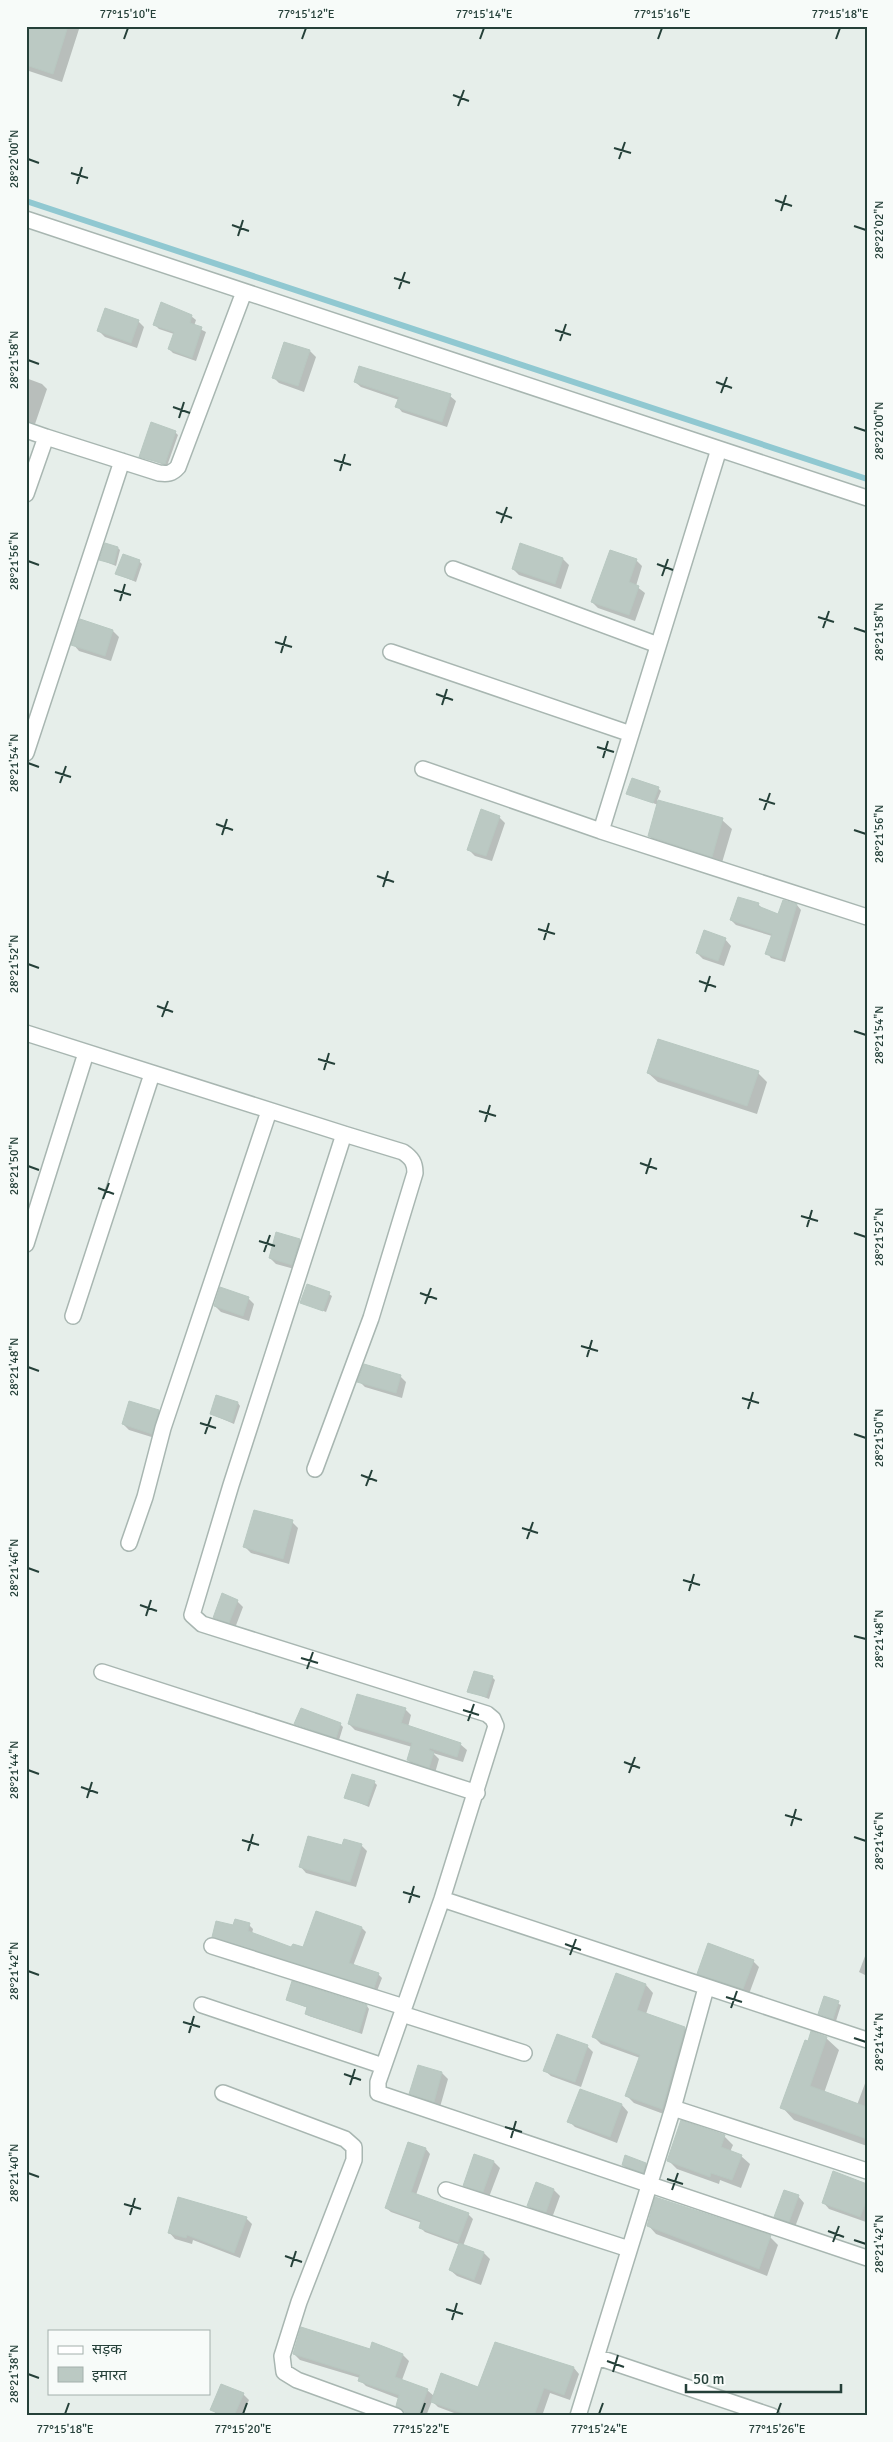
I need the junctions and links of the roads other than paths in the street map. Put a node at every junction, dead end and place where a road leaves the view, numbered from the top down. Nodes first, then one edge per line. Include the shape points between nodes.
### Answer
1 (26, 219) edge
2 (244, 292) junction
3 (26, 430) edge
4 (46, 437) junction
5 (719, 449) junction
6 (122, 462) junction
7 (26, 494) edge
8 (867, 498) edge
9 (453, 569) dead end
10 (658, 645) junction
11 (391, 652) dead end
12 (630, 734) junction
13 (26, 754) edge
14 (423, 769) dead end
15 (601, 831) junction
16 (867, 917) edge
17 (26, 1033) edge
18 (86, 1053) junction
19 (152, 1074) junction
20 (270, 1111) junction
21 (344, 1134) junction
22 (26, 1244) edge
23 (73, 1316) dead end
24 (316, 1469) dead end
25 (129, 1543) dead end
26 (102, 1672) dead end
27 (476, 1793) junction
28 (442, 1899) junction
29 (212, 1946) dead end
30 (706, 1988) junction
31 (202, 2005) dead end
32 (403, 2010) junction
33 (867, 2040) edge
34 (524, 2053) dead end
35 (383, 2066) junction
36 (223, 2093) dead end
37 (673, 2108) junction
38 (867, 2171) edge
39 (649, 2184) junction
40 (446, 2190) dead end
41 (629, 2249) junction
42 (867, 2258) edge
43 (597, 2357) junction
44 (396, 2416) edge
45 (578, 2416) edge
46 (772, 2416) edge

1 - 2 street
2 - 5 street
2 - 6 street via 178,467 167,474
3 - 4 street
4 - 6 street
4 - 7 street
5 - 8 street
5 - 10 street
6 - 13 street
9 - 10 street
10 - 12 street
11 - 12 street
12 - 15 street
14 - 15 street
15 - 16 street
17 - 18 street
18 - 19 street
18 - 22 street
19 - 20 street
19 - 23 street
20 - 21 street
20 - 25 street via 163,1428
21 - 24 street via 403,1152 415,1165 415,1173 371,1318
21 - 27 street via 192,1615 202,1624 487,1714 496,1726
26 - 27 street
27 - 28 street
28 - 30 street
28 - 32 street
29 - 32 street
30 - 33 street
30 - 37 street
31 - 35 street
32 - 34 street
32 - 35 street
35 - 39 street via 376,2088 383,2096
36 - 44 street via 346,2139 354,2147 354,2160 299,2302 282,2356 284,2372 297,2380
37 - 38 street
37 - 39 street
39 - 41 street
39 - 42 street
40 - 41 street
41 - 43 street
43 - 45 street
43 - 46 street

